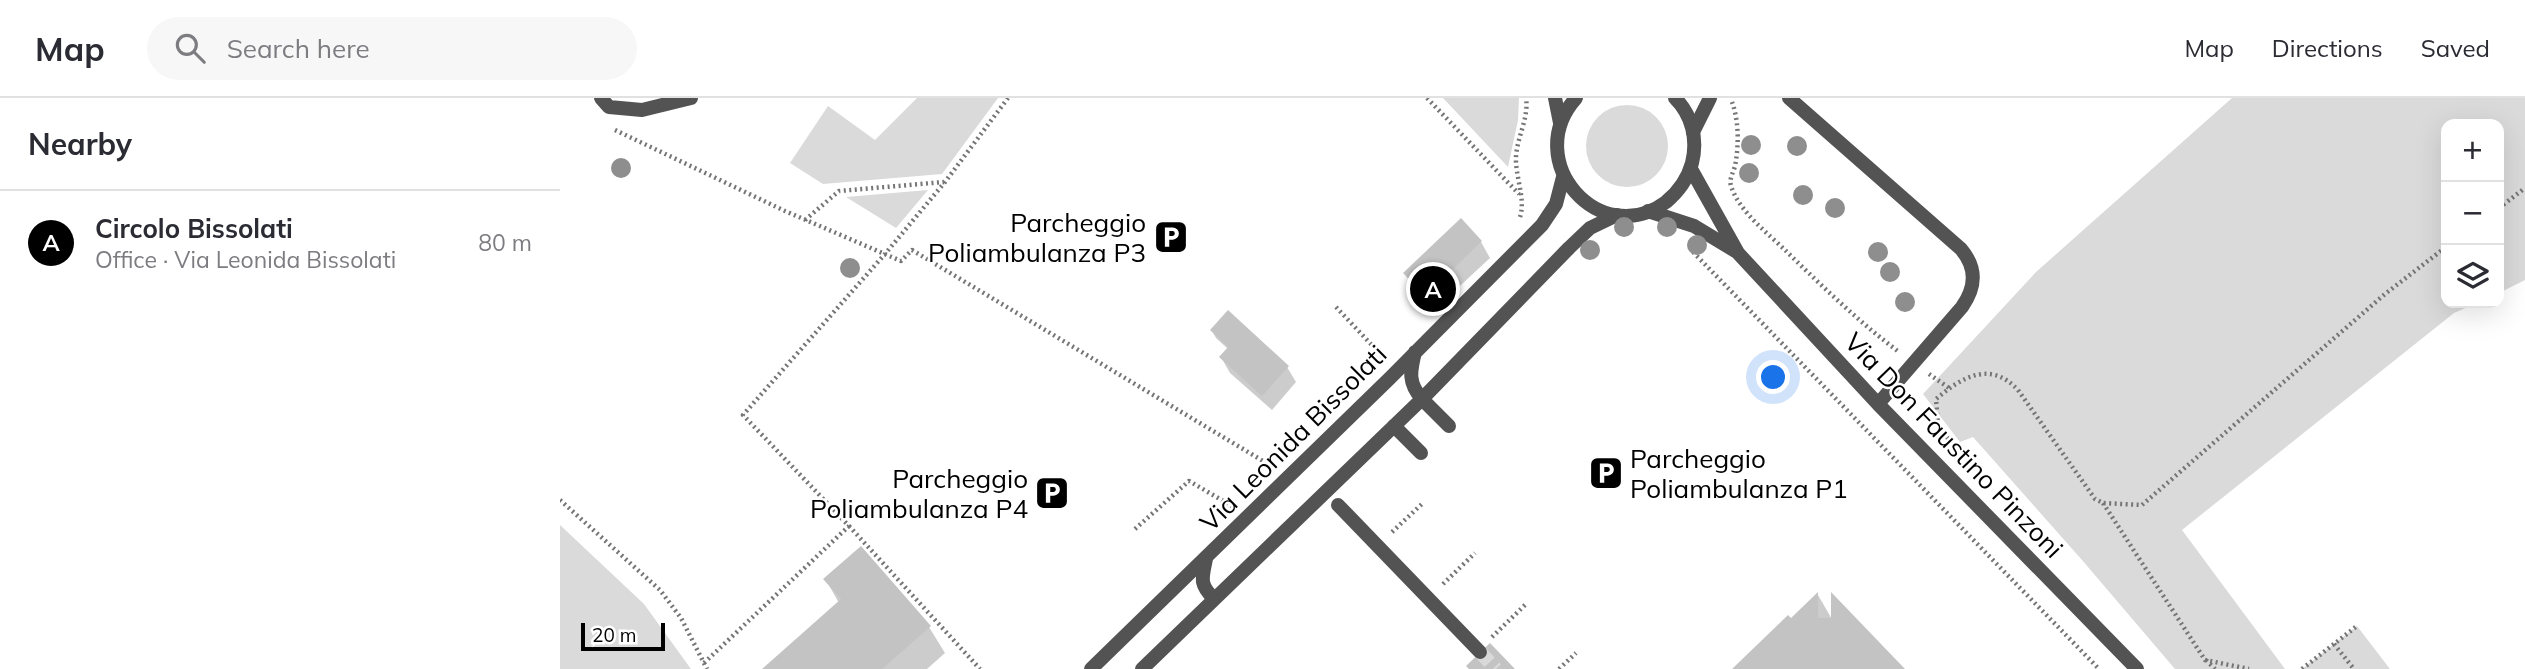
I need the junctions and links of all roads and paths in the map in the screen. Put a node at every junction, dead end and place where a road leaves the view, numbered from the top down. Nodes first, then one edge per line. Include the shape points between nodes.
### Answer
1 (601, 98) edge
2 (691, 98) edge
3 (1008, 98) edge
4 (1427, 98) edge
5 (1526, 98) edge
6 (1555, 98) edge
7 (1576, 98) edge
8 (1675, 98) edge
9 (1710, 98) edge
10 (1732, 98) edge
11 (1789, 98) edge
12 (1560, 123) junction
13 (611, 128) dead end
14 (1693, 132) junction
15 (1691, 169) junction
16 (1563, 177) junction
17 (944, 182) junction
18 (2525, 188) edge
19 (1520, 195) junction
20 (2504, 204) edge
21 (1648, 211) junction
22 (1617, 215) junction
23 (805, 220) junction
24 (1542, 225) junction
25 (1690, 249) dead end
26 (2441, 251) edge
27 (1738, 253) junction
28 (885, 254) junction
29 (1336, 307) dead end
30 (1415, 352) junction
31 (1385, 359) dead end
32 (1913, 363) junction
33 (1950, 388) junction
34 (1422, 399) junction
35 (1878, 404) junction
36 (1394, 426) junction
37 (1449, 426) dead end
38 (1421, 453) dead end
39 (1969, 465) dead end
40 (1273, 467) dead end
41 (560, 500) edge
42 (1424, 502) dead end
43 (2104, 503) junction
44 (1338, 505) dead end
45 (1233, 506) dead end
46 (849, 526) junction
47 (1135, 529) dead end
48 (1377, 546) junction
49 (1475, 553) dead end
50 (1206, 559) junction
51 (1428, 598) junction
52 (1214, 599) junction
53 (1526, 604) dead end
54 (2357, 626) dead end
55 (2334, 644) junction
56 (1479, 651) joint
57 (1576, 653) dead end
58 (2206, 660) junction
59 (706, 666) edge
60 (980, 669) edge
61 (1091, 669) edge
62 (1142, 669) edge
63 (1559, 669) edge
64 (2099, 669) edge
65 (2137, 669) edge
66 (2215, 669) edge
67 (2249, 669) edge
68 (2302, 669) edge
69 (2354, 669) edge

1 - 2 street via 609,107 642,110
3 - 17 path
4 - 19 path
5 - 19 path via 1516,160
6 - 12 street
7 - 12 street, Via Leonida Bissolati
8 - 14 street
9 - 14 street
10 - 32 path via 1737,133 1730,181 1740,202 1816,281
11 - 32 street via 1970,260 1974,272 1968,298
12 - 16 street, Via Leonida Bissolati via 1556,150
13 - 23 path
14 - 15 street
15 - 21 street via 1674,195
15 - 27 street, Via Don Faustino Pinzoni
16 - 22 street via 1586,202
16 - 24 street, Via Leonida Bissolati via 1556,204
17 - 23 path via 839,191
17 - 28 path
18 - 20 path
19 - 24 path via 1522,205
21 - 22 street
21 - 27 street, Via Don Faustino Pinzoni via 1693,226
22 - 34 street via 1590,228
23 - 28 path
24 - 30 street, Via Leonida Bissolati
25 - 64 path
26 - 43 path via 2141,505
27 - 35 street, Via Don Faustino Pinzoni
28 - 40 path via 901,261 912,250
28 - 46 path via 743,415
29 - 31 path
30 - 34 street, Via Leonida Bissolati via 1412,387
30 - 50 street, Via Leonida Bissolati
32 - 33 path
32 - 35 street
33 - 39 path via 1936,399 1938,426
33 - 43 path via 1981,373 2011,382 2095,499
34 - 36 street
34 - 37 street
35 - 65 street, Via Don Faustino Pinzoni
36 - 38 street
36 - 52 street
41 - 59 path via 660,590
42 - 48 path
43 - 58 path
44 - 48 street
45 - 47 path via 1189,481
46 - 59 path
46 - 60 path
48 - 51 street
49 - 51 path
50 - 52 street, Via Leonida Bissolati via 1203,588
50 - 61 street, Via Leonida Bissolati
51 - 56 street
52 - 62 street
53 - 56 path
54 - 55 path
55 - 68 path
55 - 69 path
57 - 63 path
58 - 66 path
58 - 67 path

